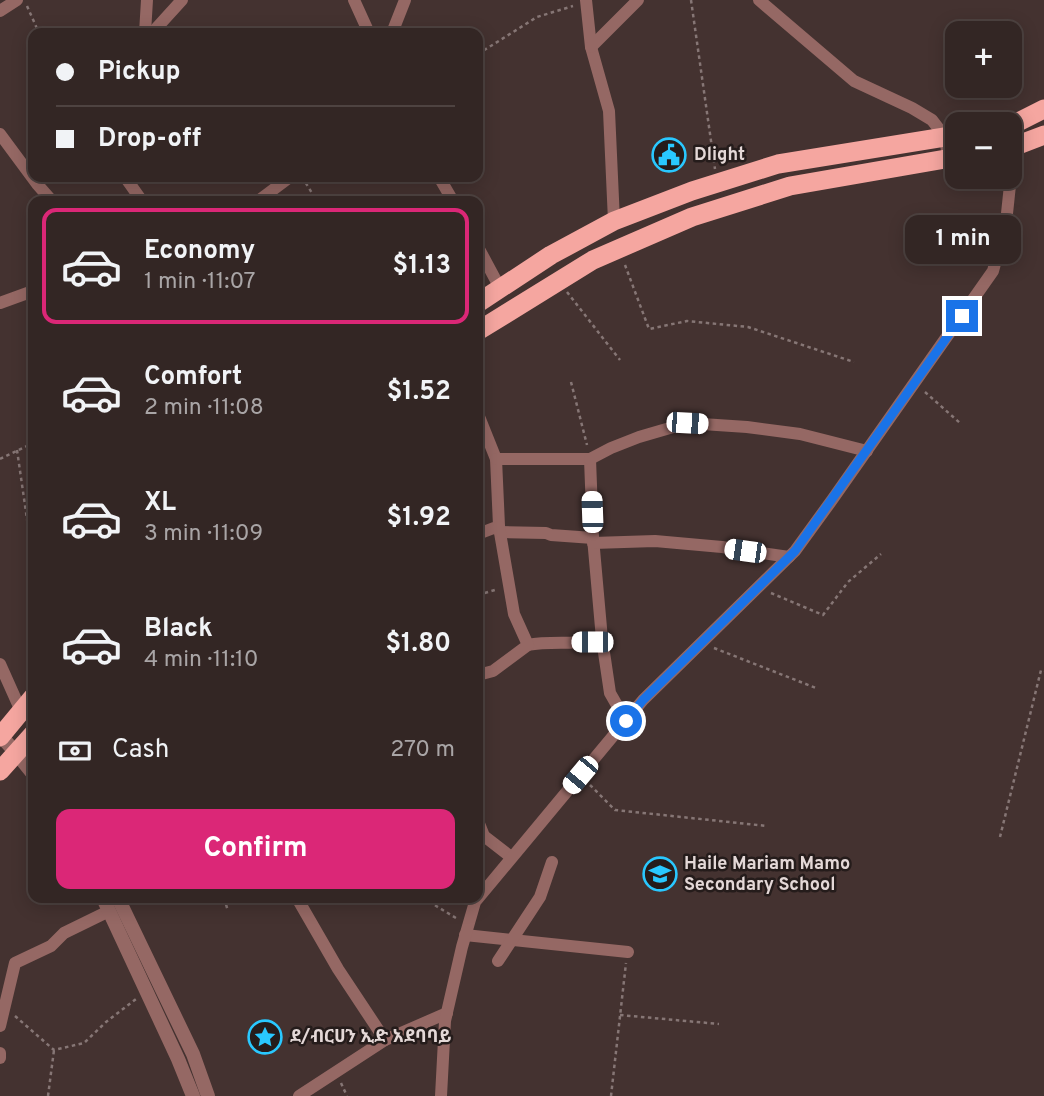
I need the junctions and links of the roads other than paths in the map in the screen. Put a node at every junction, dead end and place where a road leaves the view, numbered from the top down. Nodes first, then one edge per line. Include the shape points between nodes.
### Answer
1 (16, 0) edge
2 (146, 0) edge
3 (182, 0) edge
4 (354, 0) edge
5 (405, 0) edge
6 (638, 0) edge
7 (759, 0) edge
8 (586, 1) edge
9 (0, 11) edge
10 (145, 28) edge
11 (157, 28) edge
12 (367, 28) edge
13 (393, 28) edge
14 (591, 47) junction
15 (1044, 109) edge
16 (1022, 120) edge
17 (945, 131) edge
18 (0, 134) edge
19 (1044, 135) edge
20 (945, 137) edge
21 (1022, 144) edge
22 (945, 158) edge
23 (28, 172) edge
24 (36, 182) edge
25 (283, 182) edge
26 (1009, 189) edge
27 (48, 196) edge
28 (265, 196) edge
29 (614, 221) junction
30 (483, 256) edge
31 (500, 288) junction
32 (28, 293) edge
33 (483, 300) edge
34 (0, 303) edge
35 (483, 328) edge
36 (483, 426) edge
37 (867, 451) junction
38 (496, 459) junction
39 (590, 459) junction
40 (500, 529) junction
41 (483, 533) edge
42 (593, 541) junction
43 (789, 557) junction
44 (602, 639) junction
45 (527, 645) junction
46 (0, 664) edge
47 (483, 674) edge
48 (13, 721) edge
49 (626, 721) junction
50 (28, 743) edge
51 (0, 771) edge
52 (483, 834) edge
53 (511, 857) junction
54 (552, 862) dead end
55 (483, 892) edge
56 (120, 903) edge
57 (300, 903) edge
58 (475, 903) edge
59 (106, 904) edge
60 (467, 930) junction
61 (512, 940) junction
62 (628, 952) road end
63 (498, 961) dead end
64 (447, 1013) junction
65 (0, 1026) edge
66 (385, 1040) junction
67 (0, 1053) edge
68 (0, 1058) edge
69 (193, 1096) edge
70 (208, 1096) edge
71 (299, 1096) edge
72 (441, 1096) edge

1 - 9 street
2 - 10 street
3 - 11 street
4 - 12 street
5 - 13 street
6 - 14 street
7 - 17 street via 854,81 922,114
8 - 14 street
14 - 29 street via 609,111
15 - 16 highway
18 - 23 street
19 - 21 highway
20 - 29 highway via 778,164
22 - 35 highway via 790,186 692,216 593,260
24 - 27 street
25 - 28 street
26 - 37 street via 1006,223 993,271
29 - 31 highway
30 - 31 street
31 - 33 highway
32 - 34 street
36 - 38 street
37 - 39 street via 800,434 687,423 639,437
37 - 43 street
38 - 39 street
38 - 40 street
39 - 42 street
40 - 41 street
40 - 42 street
40 - 45 street via 514,614
42 - 43 street via 655,541
42 - 44 street
43 - 49 street
44 - 45 street
44 - 49 street via 610,693
45 - 47 street
46 - 48 street
48 - 50 street
49 - 53 street
50 - 51 highway
52 - 53 street
53 - 55 street
54 - 61 street via 540,897
56 - 70 street via 193,1054
57 - 66 street
58 - 60 street
59 - 65 street via 51,946 15,963
59 - 69 street
60 - 61 street
60 - 64 street
61 - 62 street
61 - 63 street
64 - 66 street
64 - 72 street
66 - 71 street
67 - 68 street

